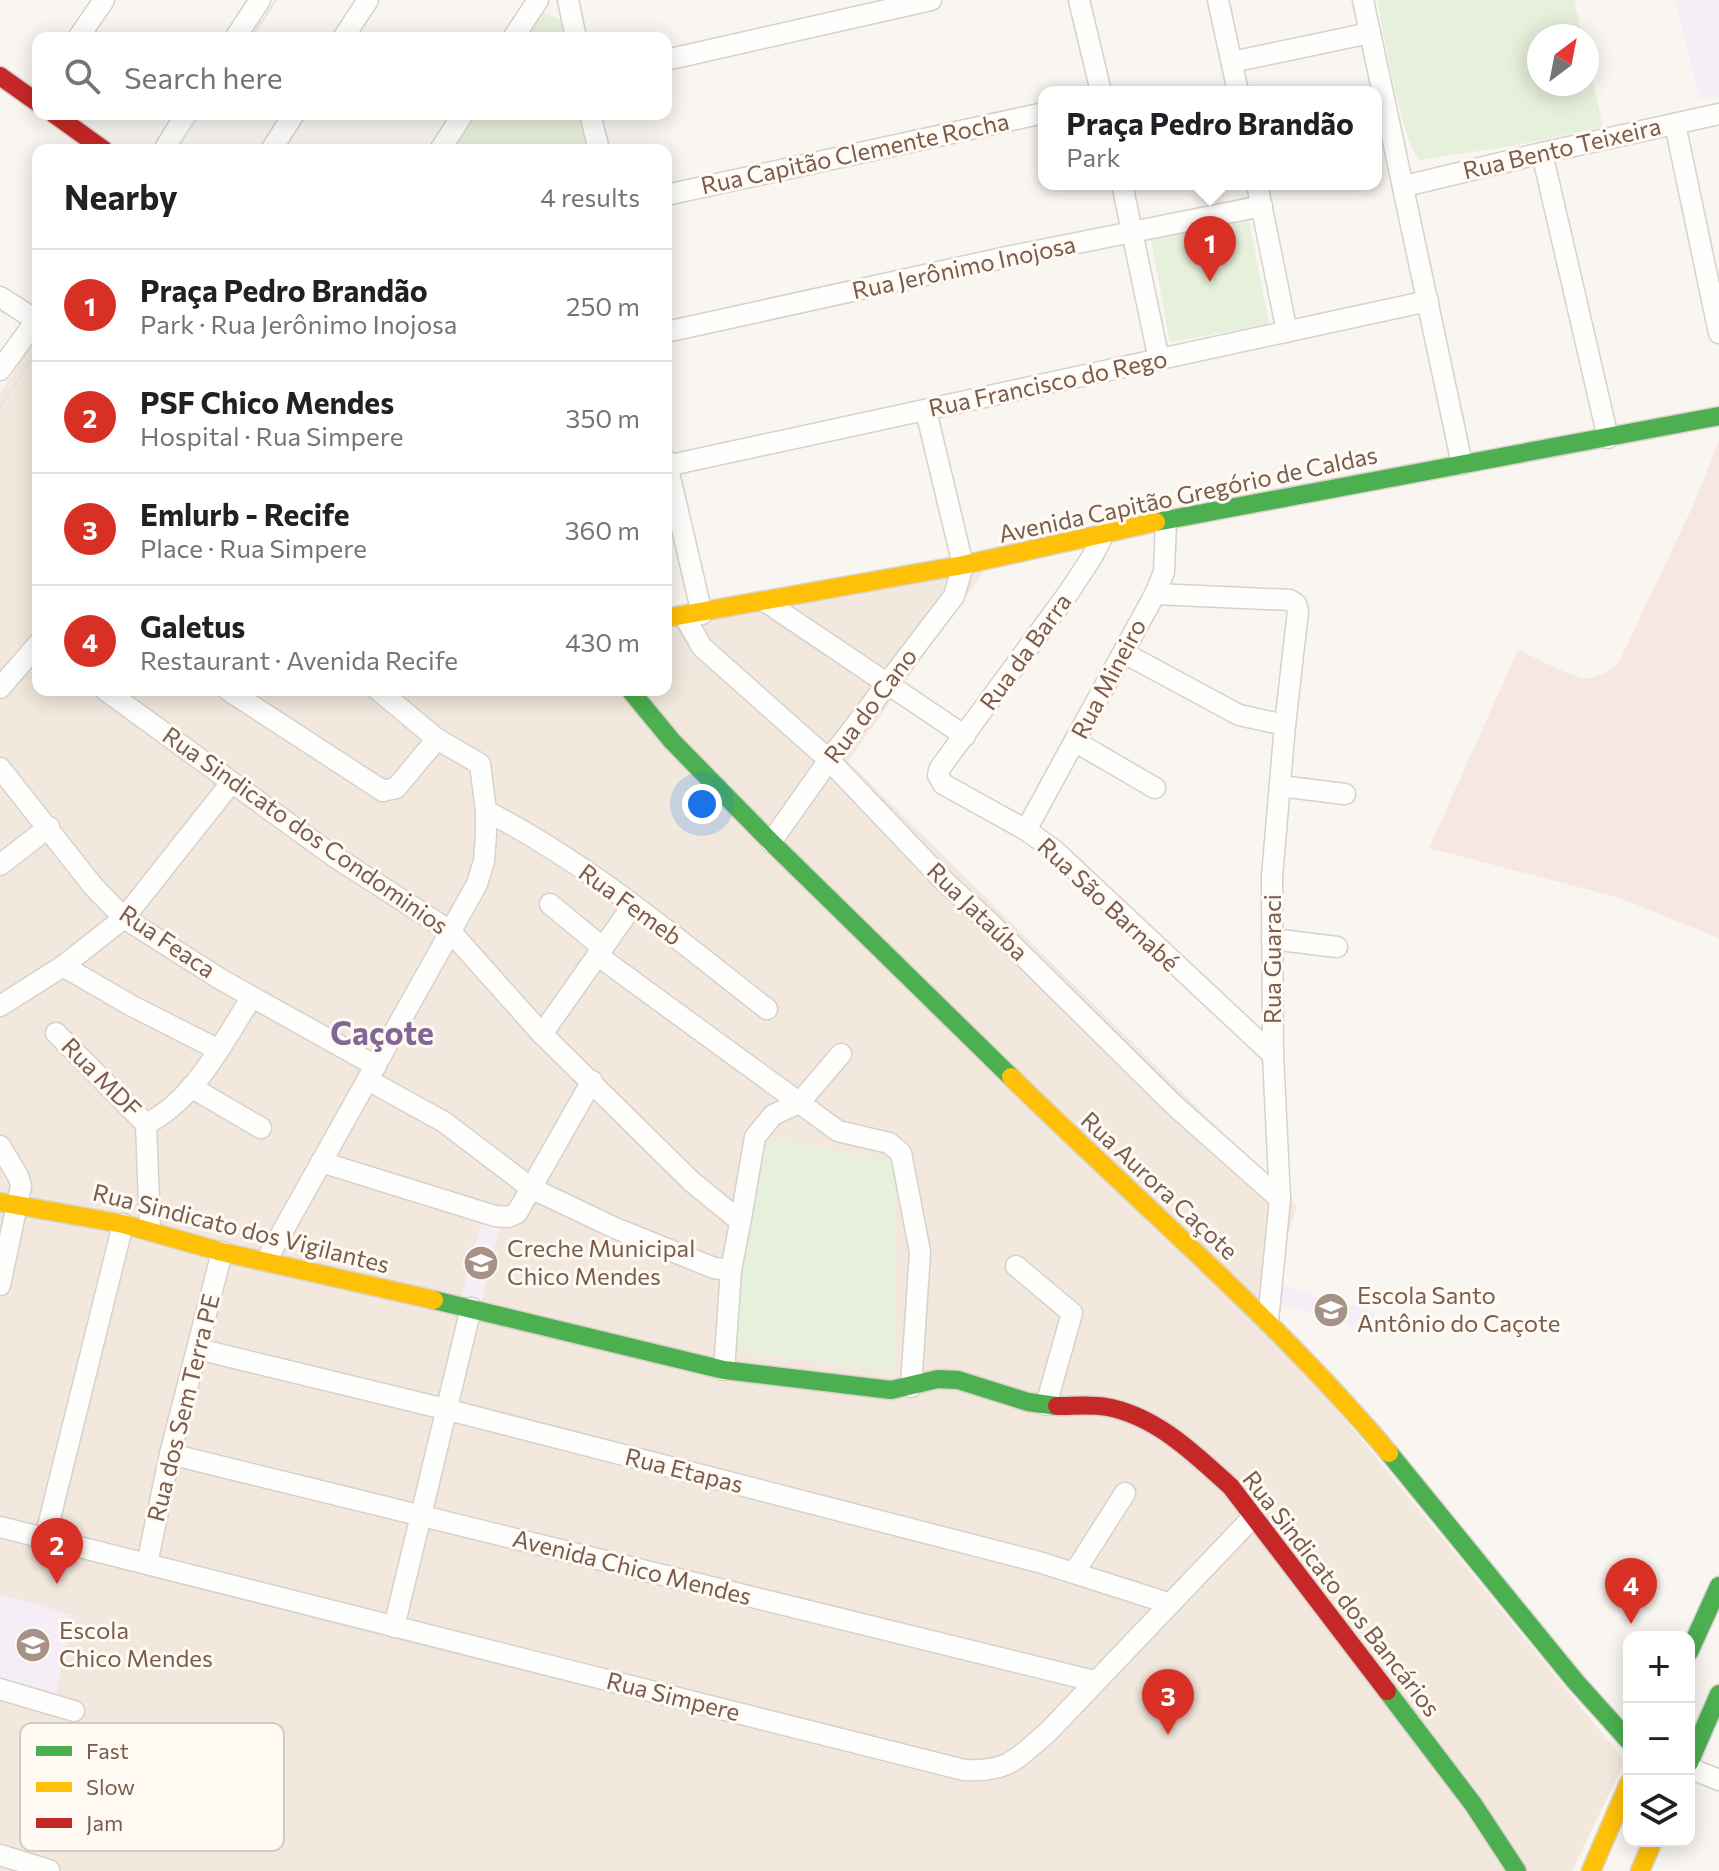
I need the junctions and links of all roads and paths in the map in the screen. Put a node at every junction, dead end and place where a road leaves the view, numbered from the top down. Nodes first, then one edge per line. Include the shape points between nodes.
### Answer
1 (104, 0) edge
2 (260, 0) edge
3 (368, 0) edge
4 (538, 0) edge
5 (568, 0) edge
6 (931, 0) edge
7 (1079, 0) edge
8 (1218, 0) edge
9 (1363, 0) edge
10 (82, 32) edge
11 (239, 32) edge
12 (347, 32) edge
13 (517, 32) edge
14 (575, 32) edge
15 (1370, 33) junction
16 (672, 59) edge
17 (1232, 62) junction
18 (0, 76) edge
19 (1100, 86) edge
20 (1237, 86) edge
21 (32, 98) edge
22 (1038, 114) edge
23 (1719, 114) edge
24 (62, 120) edge
25 (182, 120) edge
26 (290, 120) edge
27 (459, 120) edge
28 (592, 120) edge
29 (1675, 124) junction
30 (96, 144) edge
31 (168, 144) edge
32 (275, 144) edge
33 (444, 144) edge
34 (598, 144) edge
35 (1542, 153) junction
36 (1405, 186) junction
37 (1123, 190) edge
38 (1258, 190) edge
39 (672, 194) edge
40 (1262, 206) junction
41 (1133, 232) junction
42 (1711, 261) edge
43 (0, 297) edge
44 (1428, 301) junction
45 (32, 316) edge
46 (32, 326) edge
47 (672, 331) edge
48 (1287, 332) junction
49 (1719, 333) edge
50 (1159, 360) junction
51 (0, 370) edge
52 (926, 411) junction
53 (1719, 416) edge
54 (1608, 438) junction
55 (672, 463) edge
56 (1462, 464) junction
57 (672, 515) edge
58 (1166, 520) junction
59 (1105, 532) junction
60 (963, 565) junction
61 (1155, 594) junction
62 (766, 602) junction
63 (684, 616) edge
64 (32, 651) edge
65 (1124, 653) junction
66 (887, 686) junction
67 (0, 688) edge
68 (113, 696) edge
69 (237, 696) edge
70 (393, 696) edge
71 (635, 696) edge
72 (1285, 725) junction
73 (965, 736) junction
74 (437, 739) junction
75 (1076, 742) junction
76 (829, 760) junction
77 (0, 768) edge
78 (940, 768) joint
79 (231, 783) junction
80 (1280, 786) junction
81 (1155, 788) dead end
82 (1345, 794) dead end
83 (486, 811) junction
84 (49, 827) junction
85 (1026, 830) junction
86 (771, 842) junction
87 (0, 865) edge
88 (550, 904) dead end
89 (633, 905) junction
90 (124, 918) junction
91 (450, 931) junction
92 (1272, 939) junction
93 (1337, 947) dead end
94 (600, 952) junction
95 (63, 966) junction
96 (252, 997) junction
97 (0, 1006) edge
98 (767, 1009) dead end
99 (56, 1033) dead end
100 (542, 1034) junction
101 (217, 1049) junction
102 (841, 1054) dead end
103 (1273, 1055) junction
104 (372, 1073) junction
105 (592, 1081) junction
106 (191, 1087) junction
107 (799, 1103) junction
108 (146, 1124) junction
109 (261, 1128) dead end
110 (0, 1146) edge
111 (321, 1162) junction
112 (531, 1188) junction
113 (1280, 1199) junction
114 (10, 1202) edge
115 (738, 1218) junction
116 (123, 1224) junction
117 (150, 1230) junction
118 (222, 1252) junction
119 (266, 1261) junction
120 (1016, 1266) dead end
121 (723, 1269) junction
122 (0, 1285) edge
123 (471, 1308) junction
124 (1268, 1321) junction
125 (198, 1349) junction
126 (724, 1370) junction
127 (911, 1387) junction
128 (1046, 1405) junction
129 (445, 1409) junction
130 (170, 1454) junction
131 (1125, 1493) dead end
132 (420, 1515) junction
133 (1253, 1517) junction
134 (0, 1527) edge
135 (45, 1538) junction
136 (147, 1564) junction
137 (1074, 1573) junction
138 (1719, 1586) edge
139 (1168, 1603) junction
140 (394, 1627) junction
141 (1695, 1639) edge
142 (1094, 1681) junction
143 (0, 1689) edge
144 (1719, 1694) edge
145 (74, 1711) dead end
146 (1623, 1734) edge
147 (1695, 1752) edge
148 (1695, 1769) edge
149 (1719, 1780) edge
150 (1623, 1797) edge
151 (1650, 1847) edge
152 (0, 1855) edge
153 (49, 1870) edge
154 (1517, 1871) edge
155 (1591, 1871) edge
156 (1640, 1871) edge

1 - 10 street
2 - 11 street
3 - 12 street
4 - 13 street
5 - 14 street
6 - 16 street
7 - 19 street
8 - 17 street
9 - 15 street
15 - 17 street
15 - 36 street
17 - 20 street
18 - 21 main road
22 - 39 street, Rua Capitão Clemente Rocha
23 - 29 street, Rua Bento Teixeira
24 - 30 main road
25 - 31 street
26 - 32 street
27 - 33 street
28 - 34 street
29 - 35 street, Rua Bento Teixeira
29 - 42 street
35 - 36 street, Rua Bento Teixeira
35 - 54 street
36 - 44 street
37 - 41 street
38 - 40 street
40 - 41 street, Rua Jerônimo Inojosa
40 - 48 street
41 - 47 street, Rua Jerônimo Inojosa
41 - 50 street
42 - 49 street
43 - 45 street
44 - 48 street, Rua Francisco do Rego
44 - 56 street
46 - 51 street
48 - 50 street, Rua Francisco do Rego
50 - 52 street, Rua Francisco do Rego
52 - 55 street, Rua Francisco do Rego
52 - 60 street
53 - 54 main road, Avenida Capitão Gregório de Caldas
54 - 56 main road, Avenida Capitão Gregório de Caldas
56 - 58 main road, Avenida Capitão Gregório de Caldas
57 - 63 street, Rua Jataúba
58 - 59 main road, Avenida Capitão Gregório de Caldas
58 - 61 street, Rua Mineiro via 1164,572
59 - 60 main road, Avenida Capitão Gregório de Caldas
59 - 73 street, Rua da Barra via 1069,592
60 - 62 main road, Avenida Capitão Gregório de Caldas
60 - 66 street, Rua do Cano via 954,596
61 - 65 street, Rua Mineiro
61 - 72 street, Rua Guaraci via 1296,604
62 - 63 main road, Avenida Capitão Gregório de Caldas
62 - 66 street
63 - 76 street, Rua Jataúba via 702,647
64 - 67 street
65 - 72 street via 1239,715
65 - 75 street, Rua Mineiro
66 - 73 street
66 - 76 street, Rua do Cano
68 - 79 street, Rua Sindicato dos Condominios
69 - 74 street via 383,791 396,788
70 - 74 street
71 - 86 main road, Rua Aurora Caçote
72 - 80 street, Rua Guaraci
73 - 78 street, Rua da Barra
74 - 83 street via 480,764
75 - 81 street
75 - 85 street, Rua Mineiro
76 - 86 street, Rua do Cano
76 - 113 street, Rua Jataúba via 1153,1085
77 - 84 street, Rua Feaca
78 - 85 street, Rua São Barnabé via 943,784
79 - 90 street
79 - 91 street, Rua Sindicato dos Condominios
80 - 82 street
80 - 92 street, Rua Guaraci
83 - 89 street, Rua Femeb via 563,855
83 - 91 street via 484,861 468,904
84 - 87 street
84 - 90 street, Rua Feaca
85 - 103 street, Rua São Barnabé via 1088,880
86 - 124 main road, Rua Aurora Caçote
88 - 94 street
89 - 94 street
89 - 98 street, Rua Femeb
90 - 95 street
90 - 96 street, Rua Feaca
91 - 100 street, Rua Sindicato dos Condominios
91 - 104 street
92 - 93 street
92 - 103 street, Rua Guaraci
94 - 100 street
94 - 107 street
95 - 97 street
95 - 101 street
96 - 101 street
96 - 104 street, Rua Feaca
99 - 108 street, Rua MDF
100 - 105 street, Rua Sindicato dos Condominios
101 - 106 street
102 - 107 street
103 - 113 street, Rua Guaraci
104 - 111 street
104 - 112 street, Rua Feaca
105 - 112 street
105 - 115 street, Rua Sindicato dos Condominios via 691,1181
106 - 108 street
106 - 109 street
107 - 115 street via 773,1115 755,1137
107 - 127 street via 838,1131 889,1143 901,1153 920,1252
108 - 117 street
110 - 114 street via 21,1186
111 - 112 street via 495,1216 517,1213
111 - 119 street
112 - 121 street, Rua Feaca via 615,1228
113 - 124 street, Rua Guaraci
114 - 116 main road, Rua Sindicato dos Vigilantes
114 - 122 street
115 - 121 street
116 - 117 main road, Rua Sindicato dos Vigilantes
116 - 135 street
117 - 118 main road, Rua Sindicato dos Vigilantes
118 - 119 main road, Rua Sindicato dos Vigilantes
118 - 125 street, Rua dos Sem Terra PE
119 - 123 main road, Rua Sindicato dos Vigilantes
120 - 128 street via 1072,1313
121 - 126 street
123 - 126 main road, Rua Sindicato dos Bancários
123 - 129 street
124 - 146 main road, Rua Aurora Caçote via 1361,1419
125 - 129 street, Rua Etapas
125 - 130 street, Rua dos Sem Terra PE
126 - 127 main road, Rua Sindicato dos Bancários via 891,1390
127 - 128 main road, Rua Sindicato dos Bancários via 959,1379
128 - 133 main road, Rua Sindicato dos Bancários via 1106,1407 1159,1429 1231,1487
129 - 132 street
129 - 137 street, Rua Etapas
130 - 132 street, Avenida Chico Mendes
130 - 136 street, Rua dos Sem Terra PE
131 - 137 street
132 - 140 street
132 - 142 street, Avenida Chico Mendes
133 - 139 street, Rua Simpere
133 - 154 main road, Rua Sindicato dos Bancários via 1473,1804
134 - 135 street, Rua Simpere
135 - 136 street, Rua Simpere
136 - 140 street, Rua Simpere
137 - 139 street, Rua Etapas
138 - 141 main road
139 - 142 street, Rua Simpere
140 - 142 street, Rua Simpere via 964,1770 989,1771 1012,1762
143 - 145 street
144 - 147 main road
148 - 149 street
150 - 155 main road
151 - 156 main road
152 - 153 street

